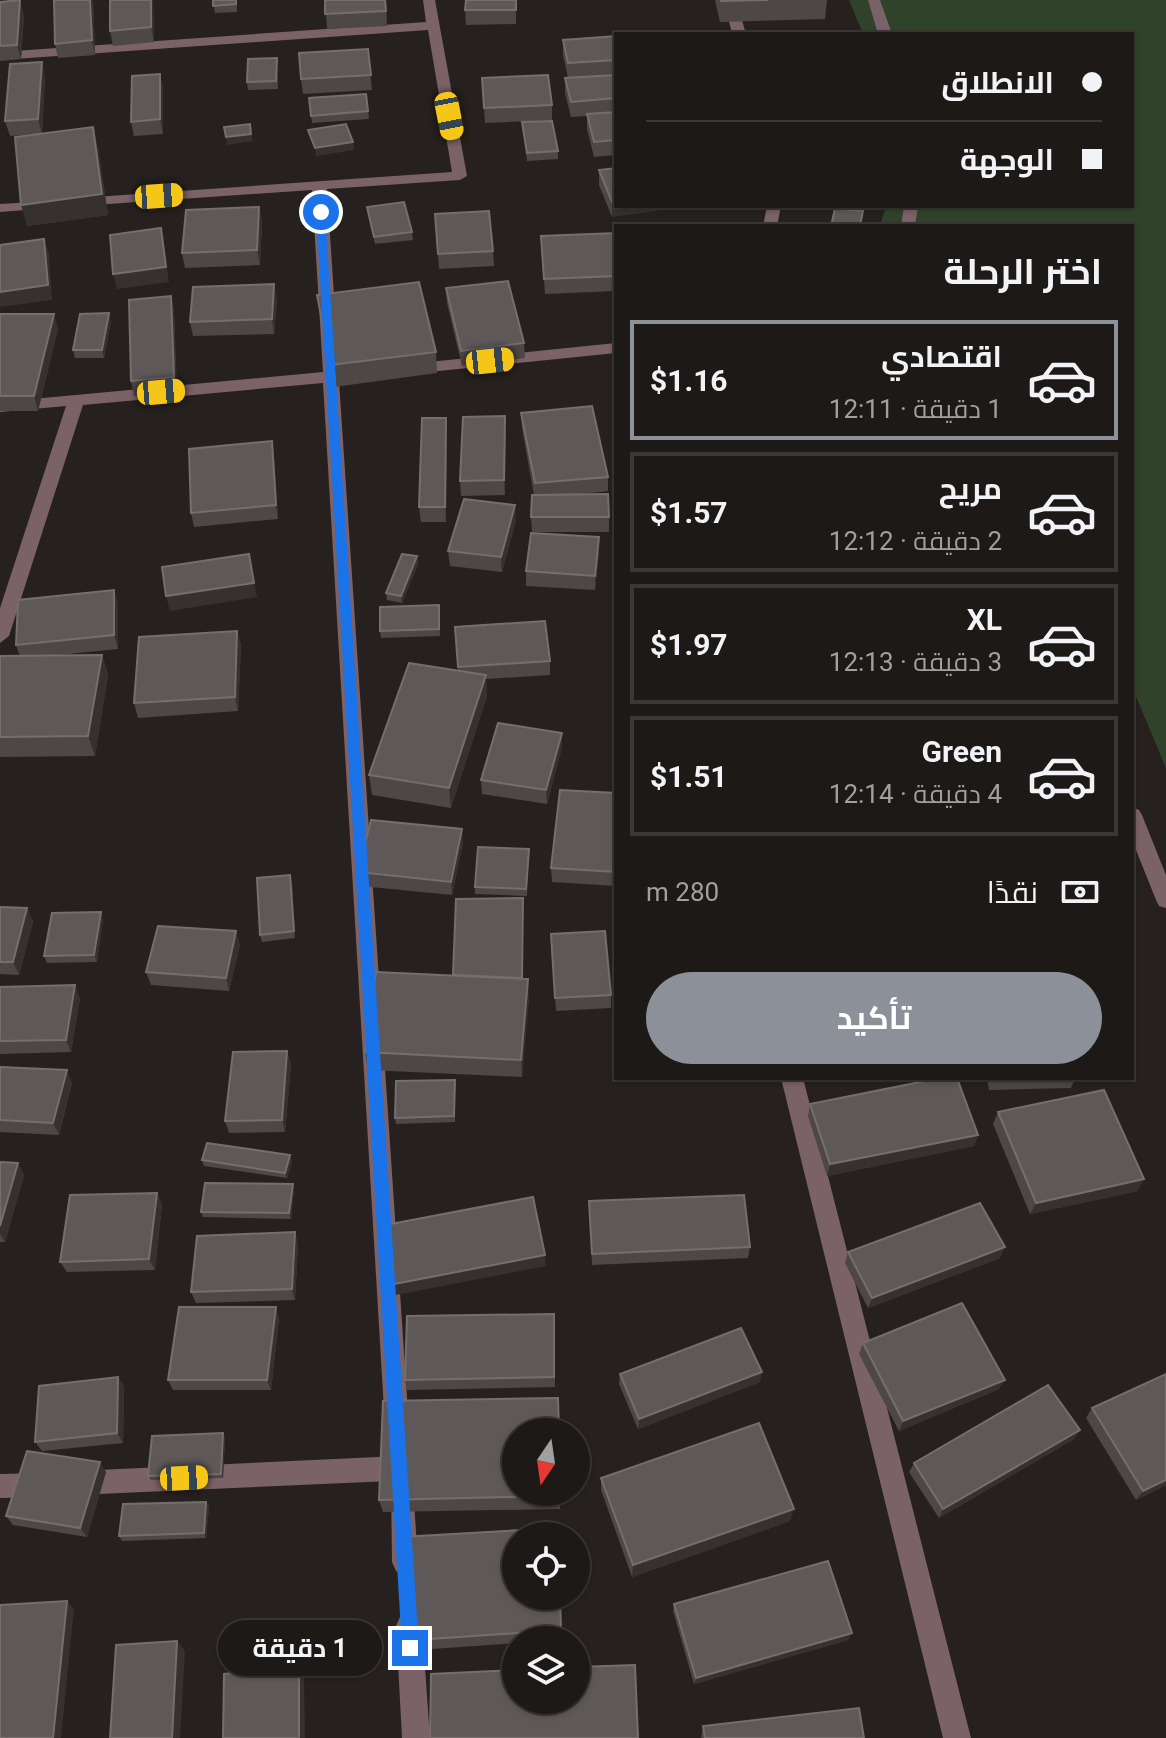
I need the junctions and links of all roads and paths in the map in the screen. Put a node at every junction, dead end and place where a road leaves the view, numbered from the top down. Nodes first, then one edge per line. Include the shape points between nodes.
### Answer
1 (429, 0) edge
2 (730, 0) edge
3 (874, 0) edge
4 (432, 26) junction
5 (738, 32) edge
6 (884, 32) edge
7 (0, 56) edge
8 (319, 185) junction
9 (0, 208) edge
10 (614, 348) edge
11 (395, 370) edge
12 (363, 374) edge
13 (331, 377) junction
14 (76, 400) junction
15 (0, 407) edge
16 (0, 636) edge
17 (1134, 820) edge
18 (1166, 900) edge
19 (792, 1080) edge
20 (399, 1468) junction
21 (0, 1486) edge
22 (406, 1579) edge
23 (408, 1611) edge
24 (416, 1738) edge
25 (957, 1738) edge

1 - 4 street
2 - 5 street
3 - 6 street
4 - 7 street
4 - 8 street via 460,176
8 - 9 street
8 - 13 street
10 - 11 street
12 - 13 street
13 - 14 street
13 - 20 street
14 - 15 street
14 - 16 street
17 - 18 street
19 - 25 street
20 - 21 street
20 - 22 street
23 - 24 street

